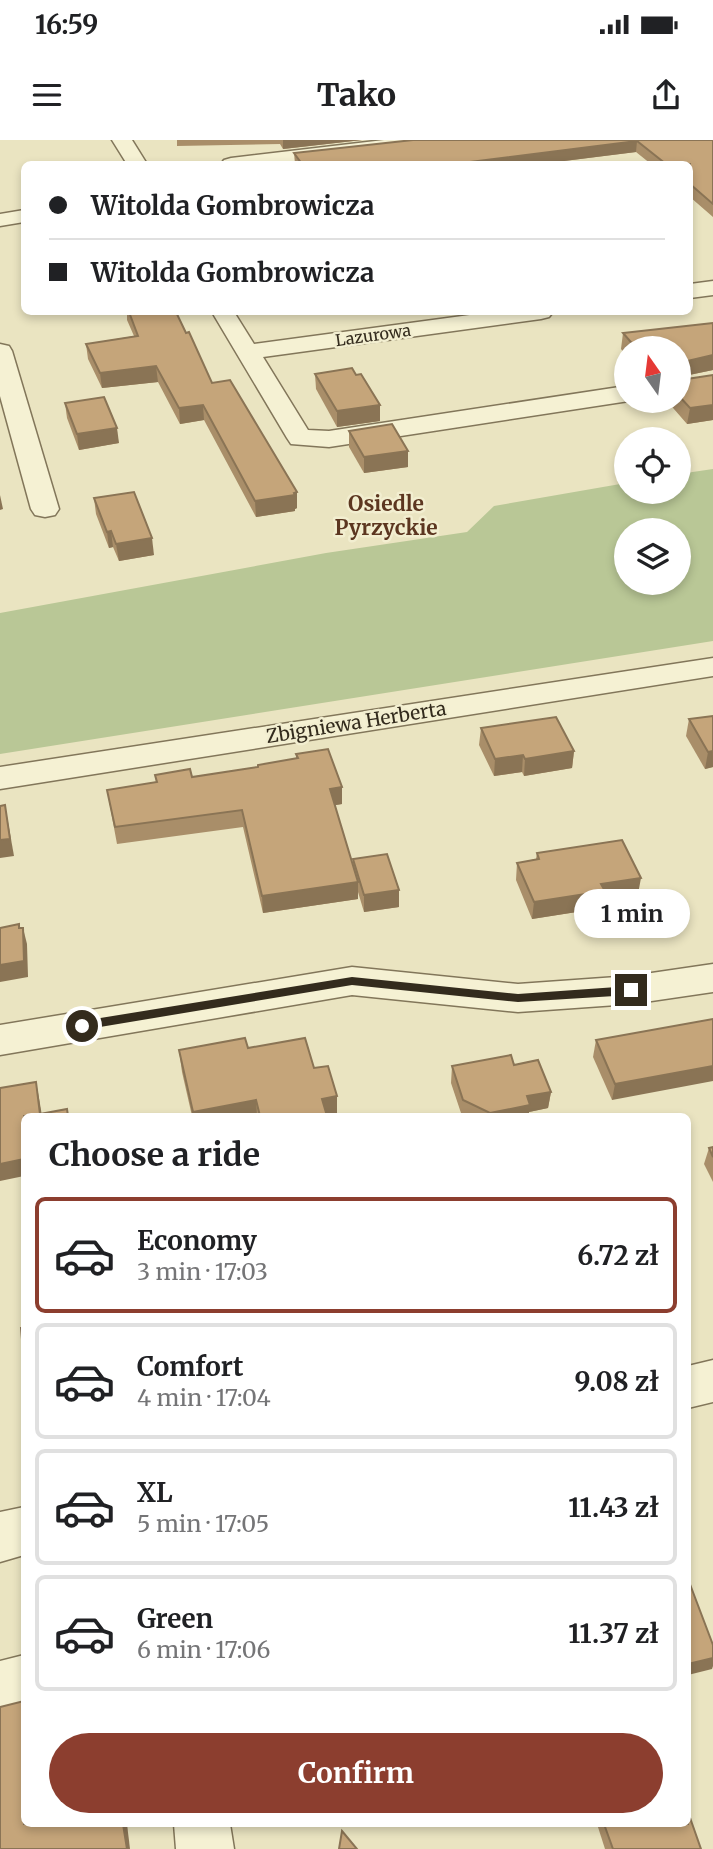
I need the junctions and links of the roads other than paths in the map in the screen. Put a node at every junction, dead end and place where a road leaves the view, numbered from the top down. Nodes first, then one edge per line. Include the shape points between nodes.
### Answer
1 (122, 140) edge
2 (435, 140) edge
3 (135, 161) edge
4 (256, 161) edge
5 (21, 216) edge
6 (0, 220) edge
7 (713, 288) edge
8 (693, 291) edge
9 (225, 315) edge
10 (519, 315) edge
11 (0, 351) edge
12 (247, 352) junction
13 (614, 396) edge
14 (46, 509) dead end
15 (713, 667) edge
16 (0, 778) edge
17 (713, 978) edge
18 (0, 1040) edge
19 (713, 1381) edge
20 (691, 1386) edge
21 (21, 1532) edge
22 (0, 1537) edge
23 (21, 1683) edge
24 (0, 1688) edge
25 (202, 1827) edge
26 (205, 1849) edge

1 - 3 street
2 - 4 street
5 - 6 street
7 - 8 street
9 - 12 street
10 - 12 street, Lazurowa
11 - 14 street
12 - 13 street via 300,438 328,439
15 - 16 street, Zbigniewa Herberta
17 - 18 street via 631,990 518,998 352,981
19 - 20 street
21 - 22 street
23 - 24 street
25 - 26 street

